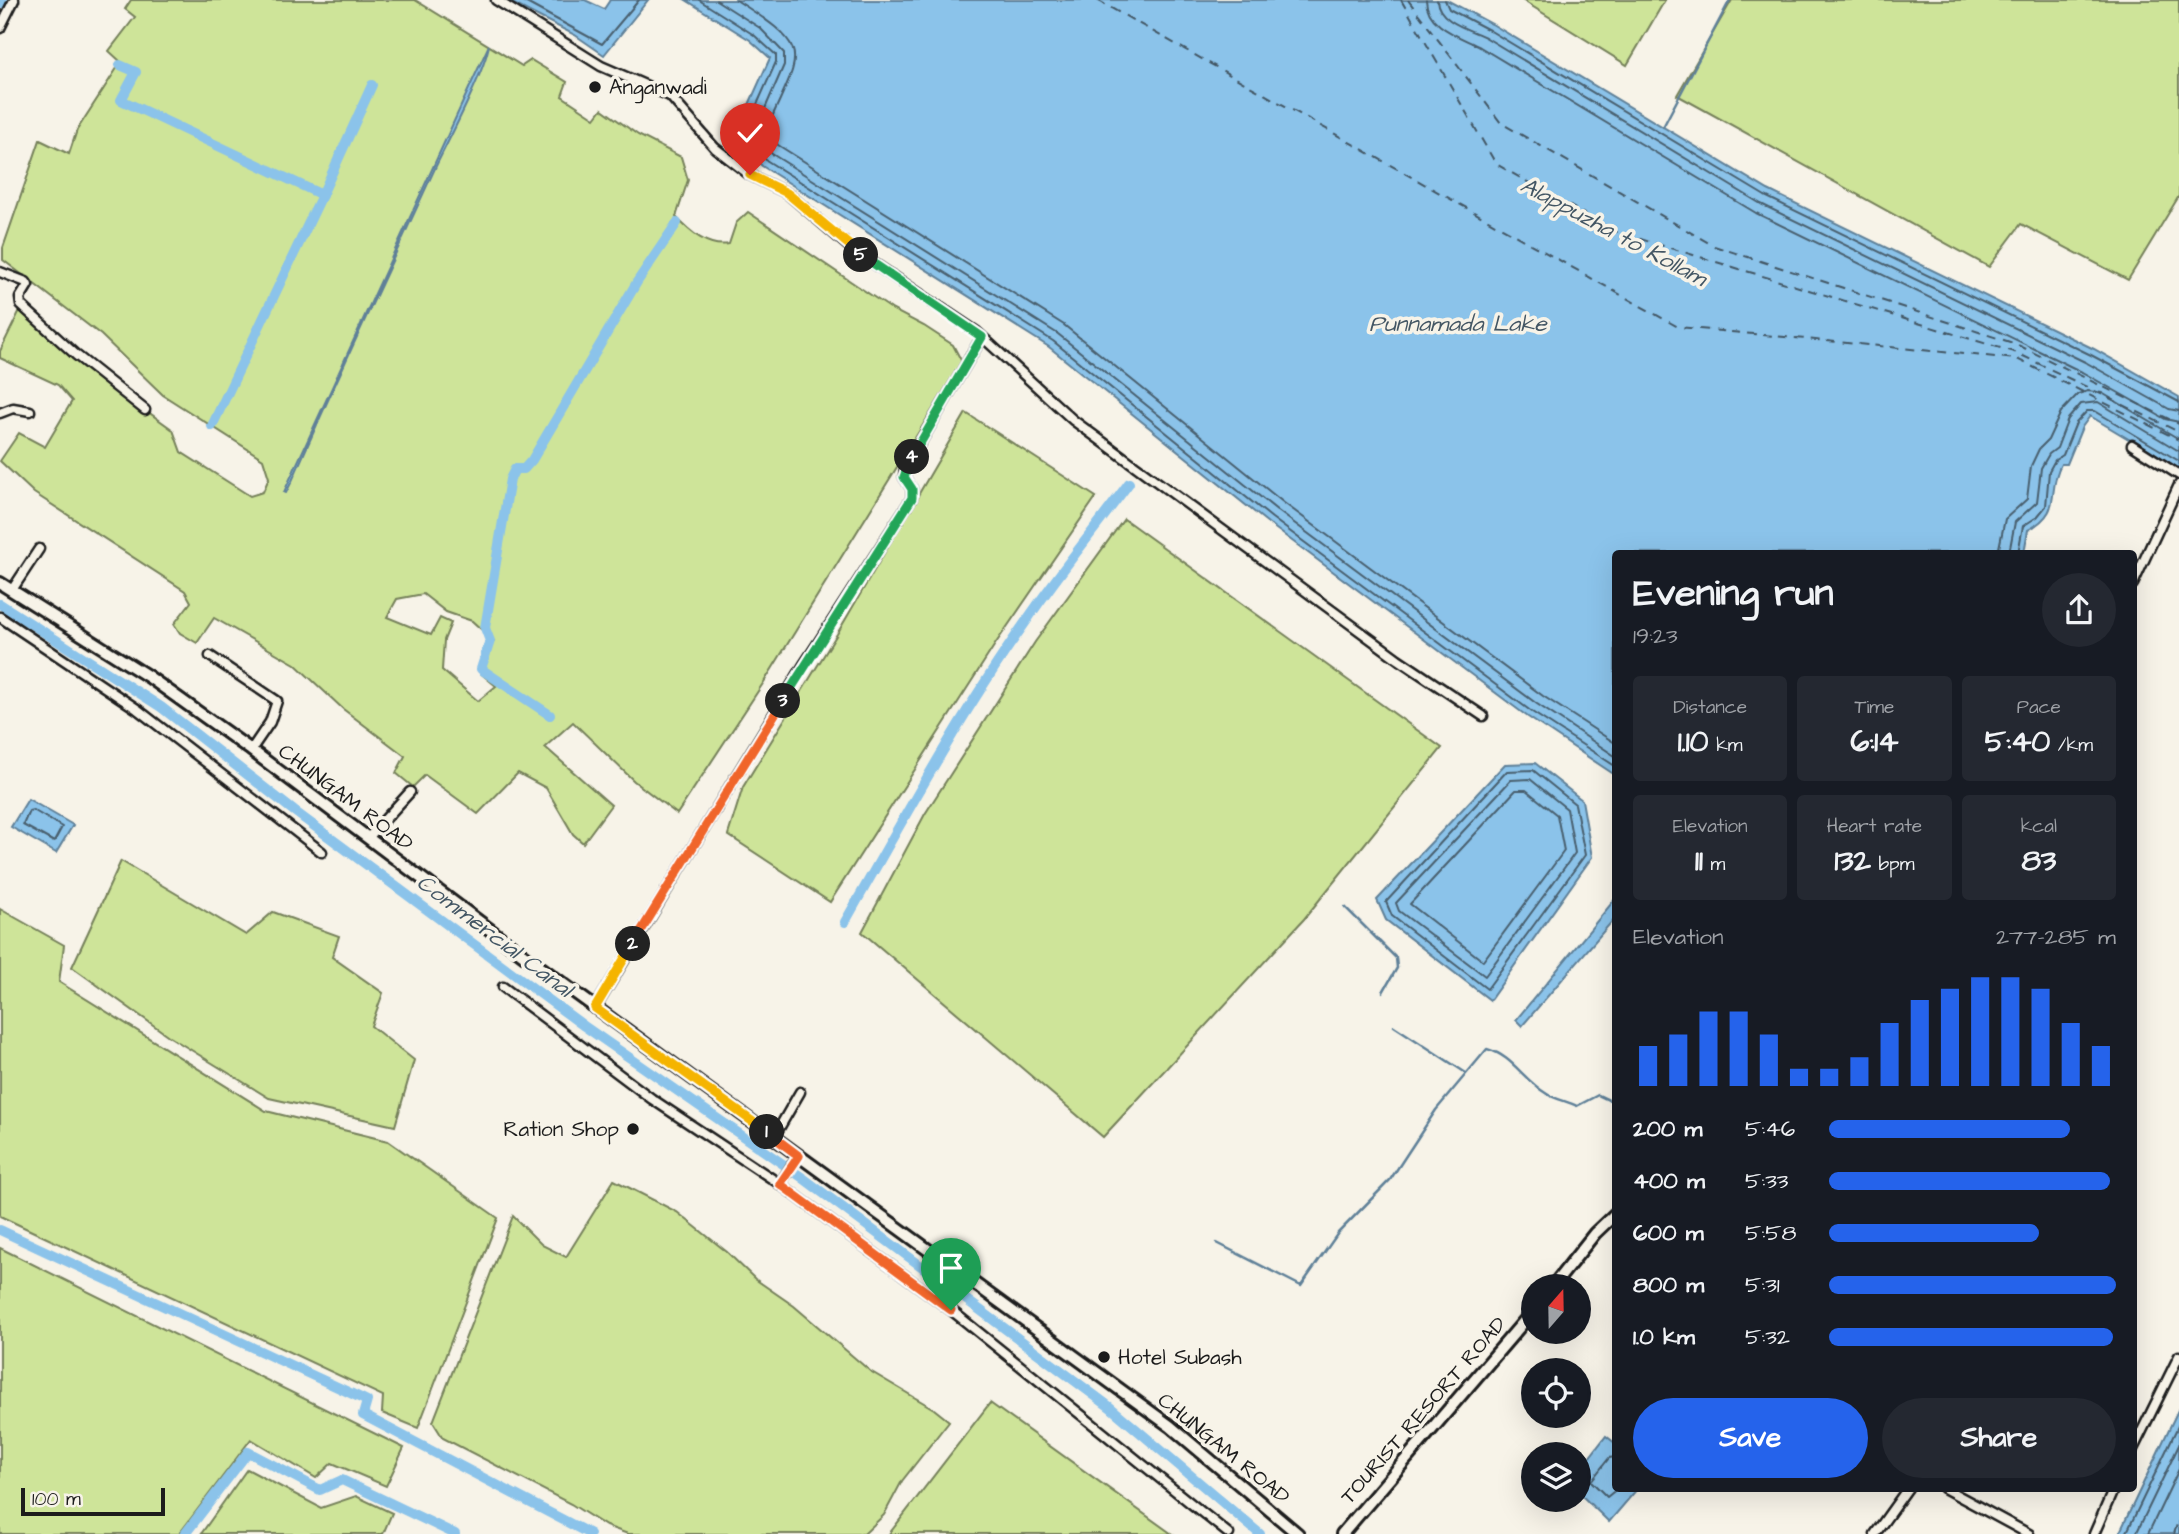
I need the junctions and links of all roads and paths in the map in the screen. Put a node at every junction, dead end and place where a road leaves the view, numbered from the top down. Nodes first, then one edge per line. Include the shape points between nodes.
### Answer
1 (14, 0) edge
2 (496, 0) edge
3 (0, 29) edge
4 (0, 272) edge
5 (982, 337) junction
6 (145, 410) dead end
7 (30, 411) dead end
8 (0, 414) edge
9 (2132, 444) dead end
10 (2179, 475) edge
11 (2179, 485) edge
12 (39, 549) dead end
13 (2137, 575) edge
14 (0, 583) edge
15 (12, 590) junction
16 (1, 621) edge
17 (210, 656) dead end
18 (1483, 716) dead end
19 (251, 750) junction
20 (410, 792) dead end
21 (368, 838) junction
22 (322, 852) dead end
23 (503, 987) dead end
24 (595, 1008) junction
25 (800, 1092) dead end
26 (774, 1138) junction
27 (797, 1159) junction
28 (781, 1182) junction
29 (1612, 1217) edge
30 (1563, 1274) edge
31 (1521, 1325) edge
32 (2179, 1356) edge
33 (2137, 1441) edge
34 (1905, 1492) edge
35 (1951, 1492) edge
36 (2112, 1492) edge
37 (1229, 1534) edge
38 (1298, 1534) edge
39 (1342, 1534) edge
40 (1875, 1534) edge
41 (2029, 1534) edge
42 (2094, 1534) edge

1 - 3 street
2 - 5 street via 601,66 670,96 715,148 750,175 787,193 851,248
4 - 6 street via 26,282 21,305
5 - 18 street via 1073,420 1398,659
5 - 24 street via 905,469 912,498 805,663
7 - 8 street via 13,408
9 - 10 street
11 - 13 street
12 - 15 street
14 - 15 main road, CHUNGAM ROAD
15 - 19 main road, CHUNGAM ROAD via 149,677
16 - 22 street via 137,709
17 - 19 street via 277,701 270,722
19 - 21 main road, CHUNGAM ROAD
20 - 21 street
21 - 24 main road, CHUNGAM ROAD
23 - 28 street via 652,1099
24 - 26 main road, CHUNGAM ROAD
25 - 26 street
26 - 27 main road, CHUNGAM ROAD
27 - 28 street
27 - 38 main road, CHUNGAM ROAD via 1170,1426
28 - 37 street via 951,1310
29 - 30 main road
31 - 39 main road, TOURIST RESORT ROAD
32 - 33 street
34 - 40 street
35 - 41 street
36 - 42 street

